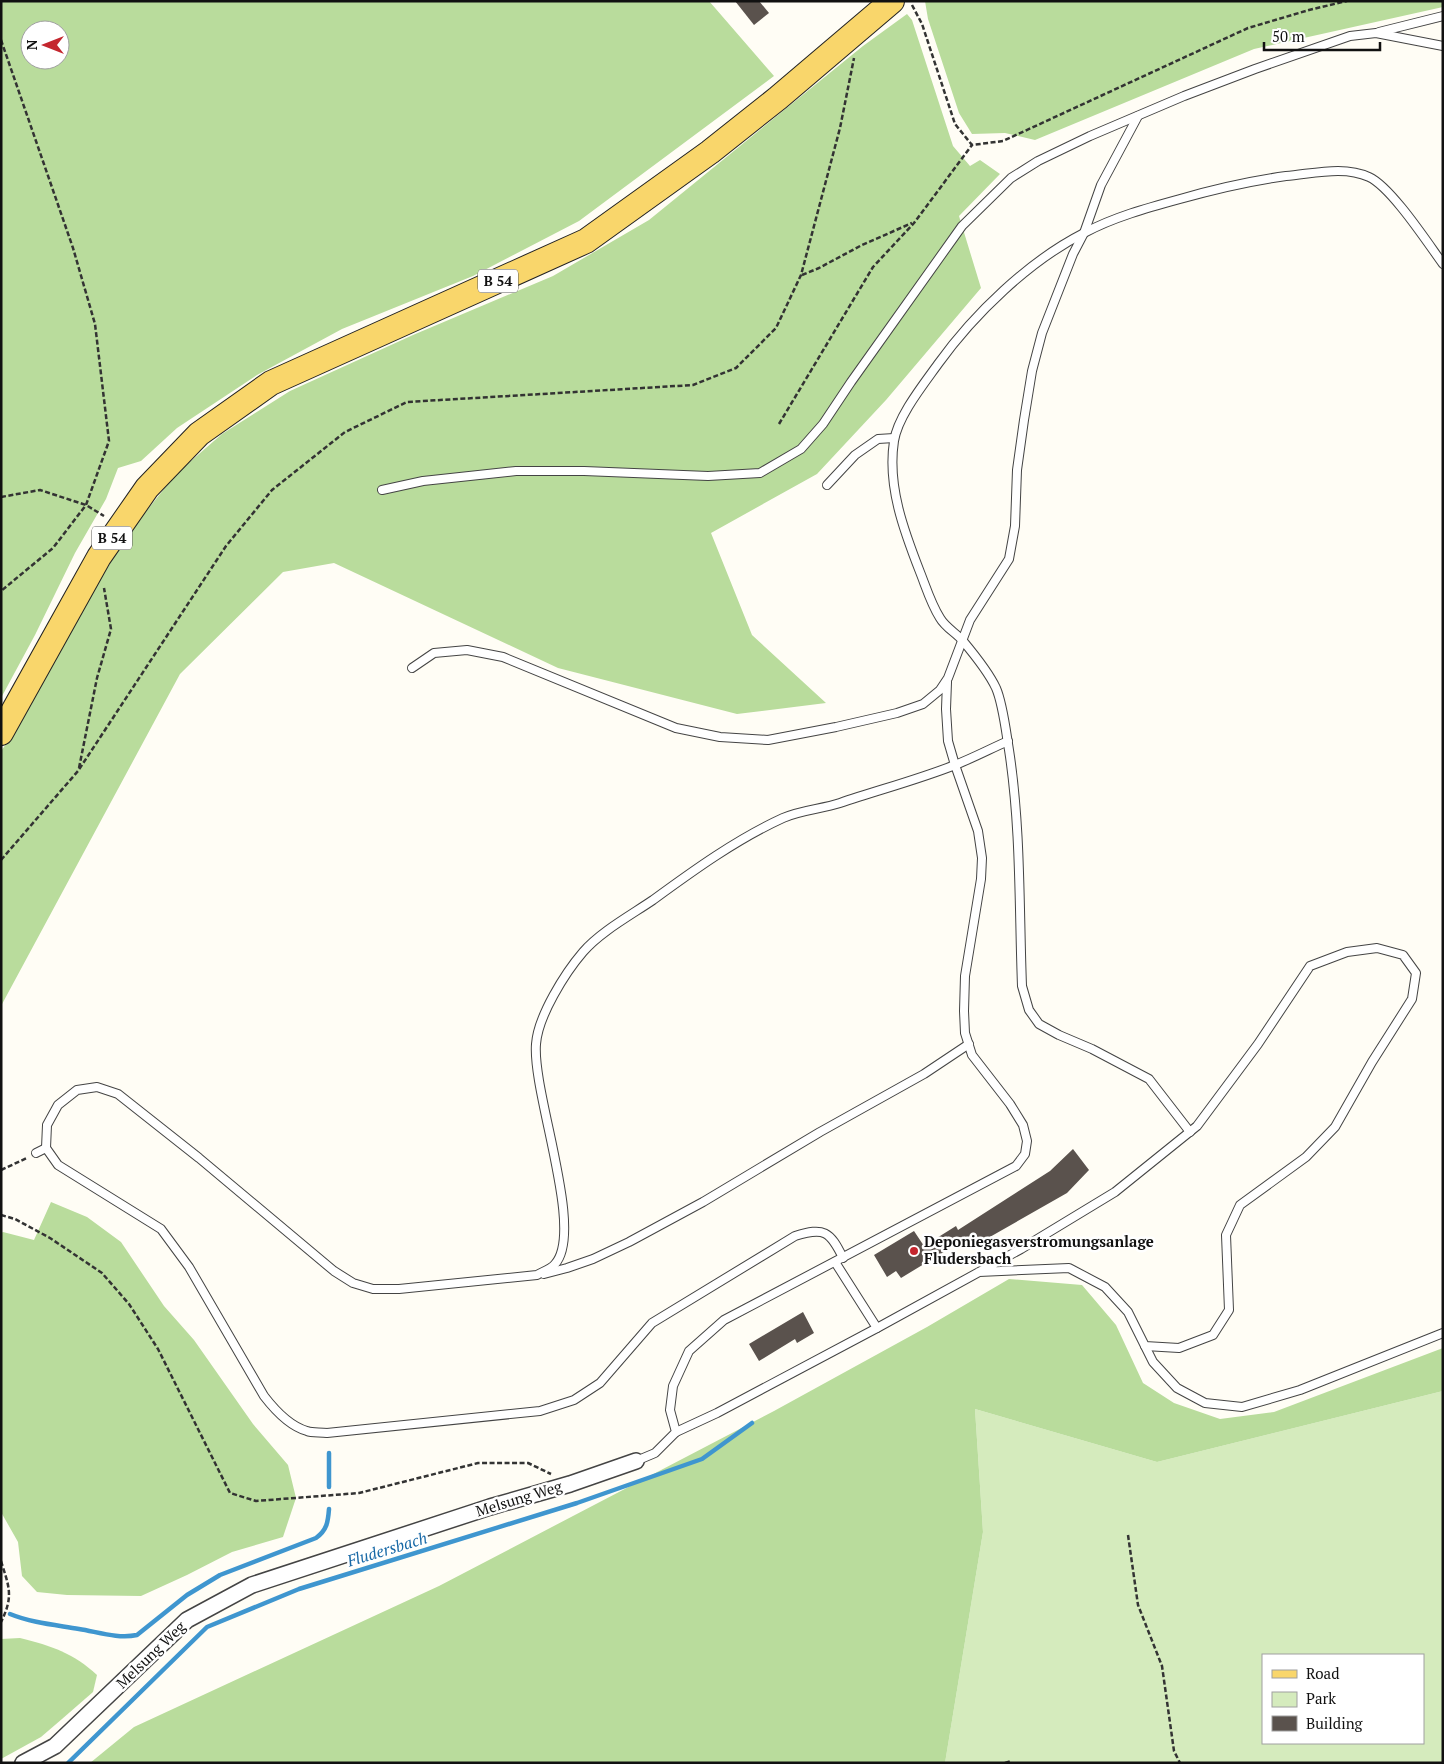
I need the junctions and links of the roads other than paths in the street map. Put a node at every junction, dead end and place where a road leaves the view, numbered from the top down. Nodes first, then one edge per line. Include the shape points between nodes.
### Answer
1 (892, 1) edge
2 (1443, 16) edge
3 (1376, 32) junction
4 (1443, 46) edge
5 (1138, 116) junction
6 (1084, 232) junction
7 (1443, 264) edge
8 (894, 438) junction
9 (827, 485) dead end
10 (382, 490) dead end
11 (962, 640) junction
12 (412, 668) dead end
13 (947, 680) junction
14 (1, 733) edge
15 (1008, 741) junction
16 (955, 765) junction
17 (969, 1044) junction
18 (1190, 1132) junction
19 (46, 1148) junction
20 (36, 1153) road end
21 (843, 1258) junction
22 (835, 1262) junction
23 (979, 1272) junction
24 (537, 1275) junction
25 (876, 1328) junction
26 (1443, 1333) edge
27 (1145, 1346) junction
28 (676, 1432) junction
29 (636, 1461) joint
30 (23, 1763) edge

1 - 14 main road, B 54 via 710,152 586,241 271,383 199,434 146,488 99,557
2 - 3 lane
3 - 4 lane
3 - 5 lane via 1312,48
5 - 6 lane via 1101,185
5 - 10 lane via 1038,162 1011,178 991,196 962,226 823,424 801,449 760,474 708,476 516,471 423,481
6 - 7 lane via 1133,212 1227,186 1310,174 1351,172 1370,177 1390,195
6 - 8 lane via 1049,254 978,316 910,402
6 - 11 lane via 1042,333 1032,371 1017,470 1015,526 1009,559 970,620
8 - 9 lane via 878,439 855,455
8 - 11 lane via 892,468 896,498 908,538 941,621
11 - 13 lane
11 - 15 lane via 996,688
12 - 13 lane via 434,653 467,650 503,657 676,728 720,737 768,740 897,713 923,704
13 - 16 lane via 948,741
15 - 16 lane
15 - 18 lane via 1017,832 1022,986 1029,1010 1039,1024 1092,1048 1149,1080
16 - 17 lane via 978,831 982,858 965,976 965,1034
16 - 24 lane via 769,825 689,874 584,951 546,1008 536,1043 538,1079 564,1218 563,1248 555,1264
17 - 21 lane via 972,1055 1023,1125 1027,1141 1025,1154 1016,1166
17 - 24 lane via 924,1074 751,1175 629,1242 584,1262
18 - 23 lane via 1115,1192
18 - 27 lane via 1258,1044 1310,966 1347,952 1377,948 1403,955 1416,973 1412,999 1335,1127 1306,1157 1240,1205 1226,1235 1229,1310 1214,1335 1179,1348
19 - 20 lane
19 - 21 lane via 58,1165 161,1228 189,1267 264,1396 275,1410 306,1431 327,1433 540,1411 574,1400 600,1383 652,1323 795,1236 812,1230 824,1233 834,1240
19 - 24 lane via 47,1125 58,1104 77,1090 97,1087 118,1094 135,1107 334,1271 353,1283 373,1289 399,1289
21 - 22 lane
22 - 25 lane
22 - 28 lane via 724,1320 689,1351 673,1386 670,1410
23 - 25 lane
23 - 27 lane via 1069,1268 1104,1286 1128,1312
25 - 28 lane via 717,1414
26 - 27 lane via 1300,1390 1242,1407 1205,1403 1177,1388 1153,1362
28 - 29 lane via 654,1453
29 - 30 street, Melsung Weg via 252,1585 187,1620 55,1746

